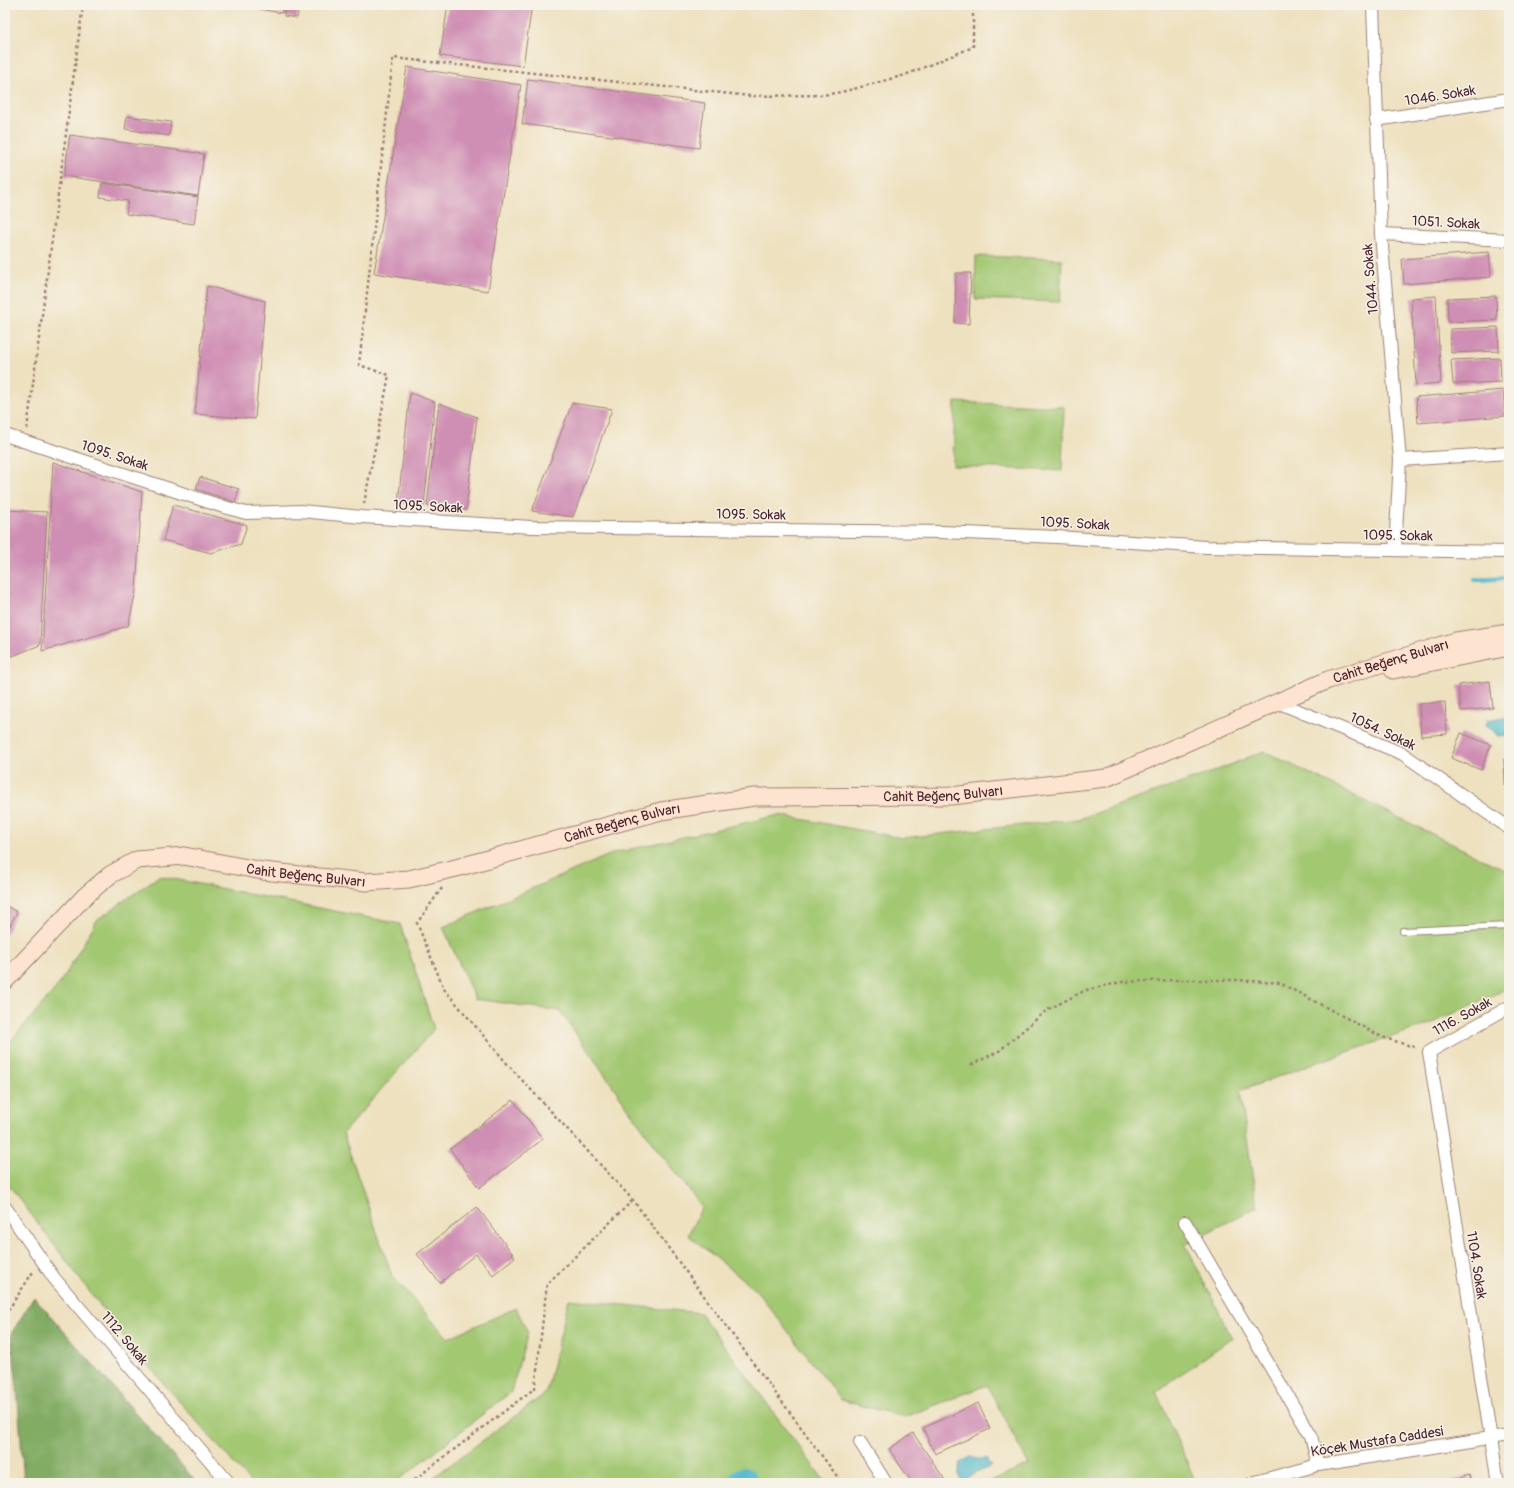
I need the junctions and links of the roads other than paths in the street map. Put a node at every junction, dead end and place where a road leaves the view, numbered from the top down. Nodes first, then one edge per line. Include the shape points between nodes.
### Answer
1 (1373, 5) edge
2 (1509, 99) edge
3 (1376, 120) junction
4 (1381, 234) junction
5 (1509, 240) edge
6 (5, 435) edge
7 (1509, 453) edge
8 (1400, 460) junction
9 (1395, 550) junction
10 (1509, 552) edge
11 (1509, 633) edge
12 (1509, 647) edge
13 (1277, 702) junction
14 (1509, 828) edge
15 (1509, 926) edge
16 (1403, 930) dead end
17 (5, 982) edge
18 (1509, 1007) edge
19 (1429, 1052) joint
20 (5, 1207) edge
21 (1185, 1222) dead end
22 (1509, 1434) edge
23 (1489, 1438) junction
24 (860, 1442) dead end
25 (1318, 1465) junction
26 (229, 1483) edge
27 (886, 1483) edge
28 (1252, 1483) edge
29 (1498, 1483) edge

1 - 3 street, 1044. Sokak
2 - 3 street, 1046. Sokak
3 - 4 street, 1044. Sokak
4 - 5 street, 1051. Sokak
4 - 8 street, 1044. Sokak
6 - 9 street, 1095. Sokak via 246,512 301,511 532,527 940,532 1206,547
7 - 8 street
8 - 9 street, 1044. Sokak
9 - 10 street, 1095. Sokak
11 - 13 main road, Cahit Beğenç Bulvarı via 1456,641 1328,680
12 - 13 main road, Cahit Beğenç Bulvarı via 1392,670
13 - 14 street, 1054. Sokak via 1403,754
13 - 17 main road, Cahit Beğenç Bulvarı via 1106,778 951,796 754,797 661,810 409,879 366,882 264,871 184,856 137,860 110,875 85,896
15 - 16 lane
18 - 19 street, 1116. Sokak
19 - 23 street, 1104. Sokak
20 - 26 street, 1112. Sokak via 54,1278
21 - 25 street via 1311,1436
22 - 23 street, Köçek Mustafa Caddesi
23 - 25 street, Köçek Mustafa Caddesi
23 - 29 street, 1104. Sokak
24 - 27 street
25 - 28 street, Köçek Mustafa Caddesi

